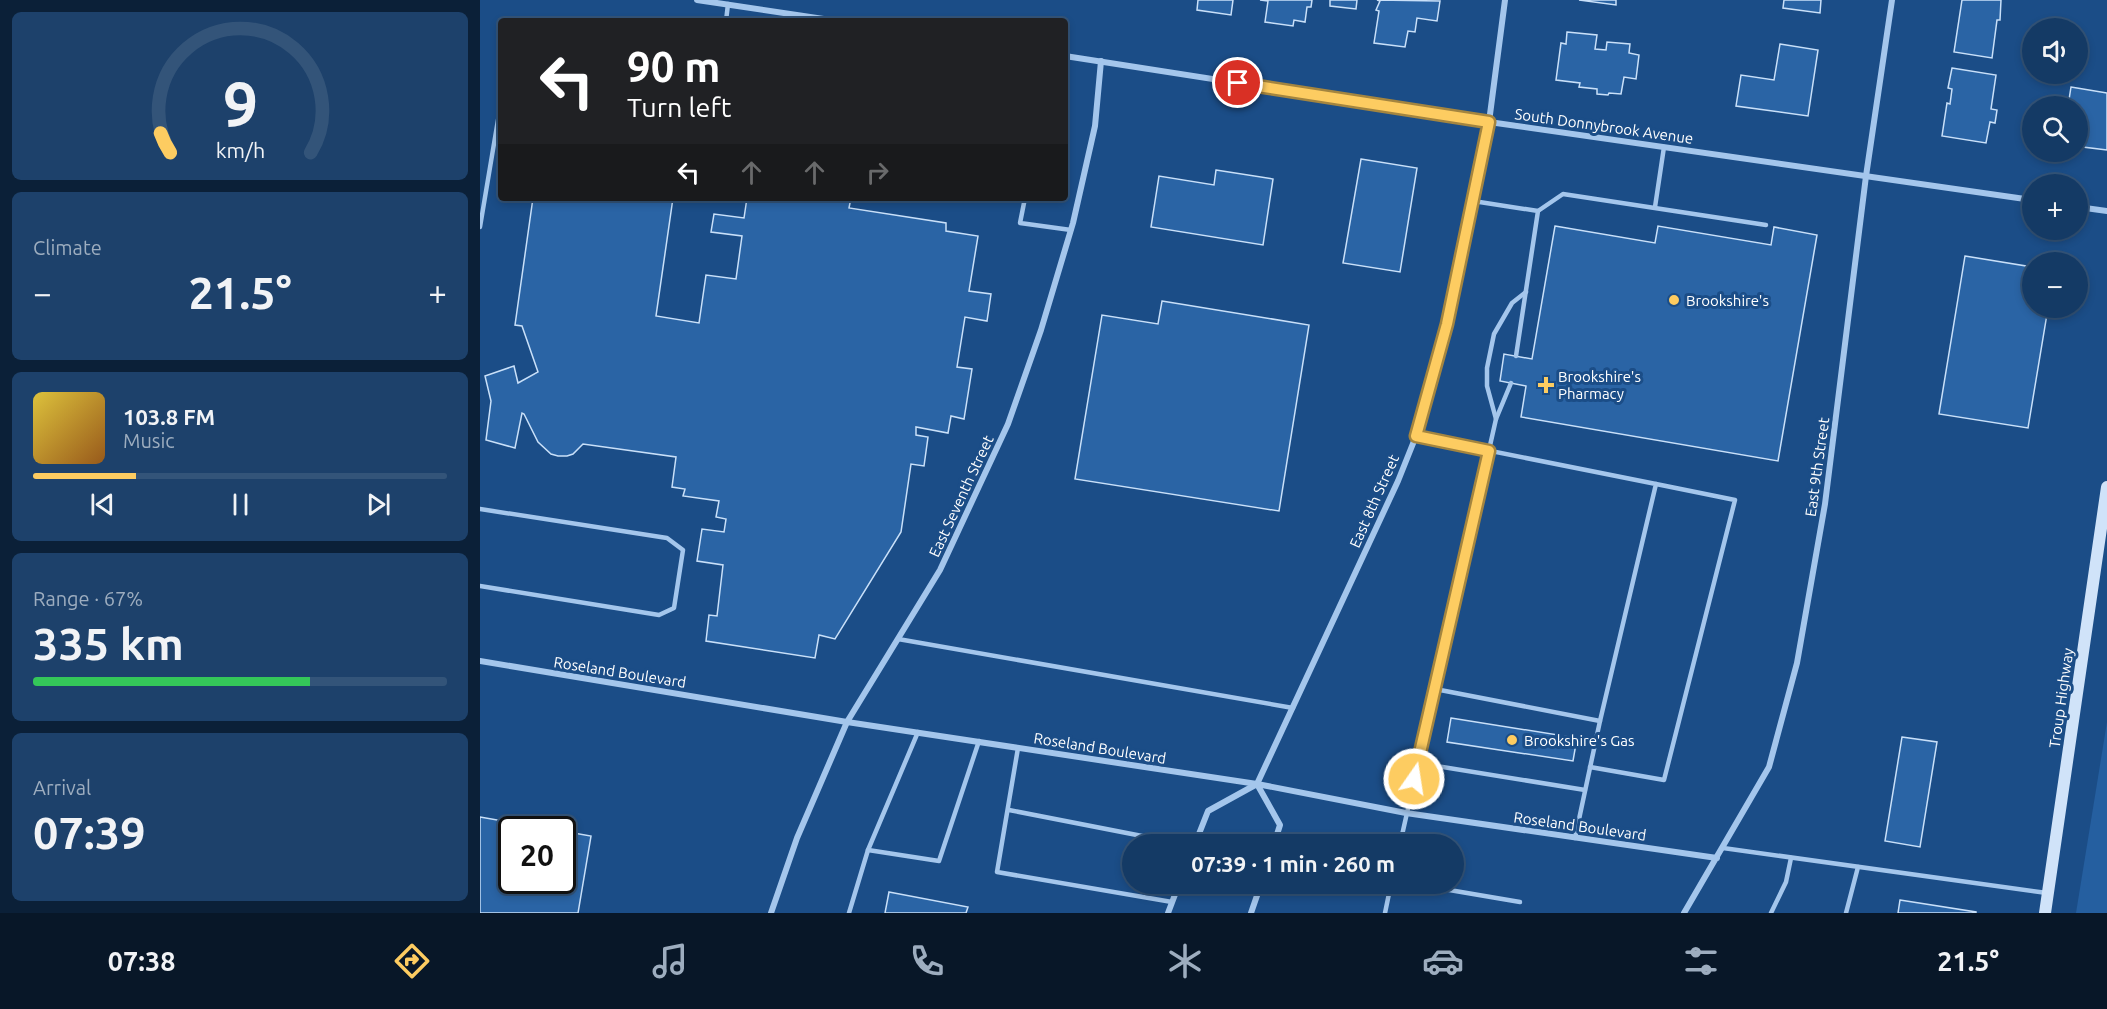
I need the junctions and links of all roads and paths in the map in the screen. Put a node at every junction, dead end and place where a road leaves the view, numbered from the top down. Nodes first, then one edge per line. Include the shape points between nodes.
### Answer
1 (697, 0) edge
2 (1505, 0) edge
3 (1892, 0) edge
4 (728, 2) edge
5 (726, 18) edge
6 (820, 18) edge
7 (1068, 56) edge
8 (1101, 61) junction
9 (498, 120) edge
10 (1489, 122) junction
11 (1664, 147) junction
12 (1866, 176) junction
13 (2022, 199) edge
14 (1024, 201) edge
15 (1473, 201) junction
16 (1655, 207) junction
17 (2088, 208) edge
18 (1538, 211) junction
19 (2107, 211) edge
20 (1766, 225) dead end
21 (480, 227) edge
22 (1071, 230) junction
23 (1526, 292) junction
24 (1516, 356) dead end
25 (1511, 383) dead end
26 (1496, 419) junction
27 (1416, 436) junction
28 (1489, 451) junction
29 (1656, 484) junction
30 (2107, 487) edge
31 (480, 509) edge
32 (480, 586) edge
33 (898, 639) junction
34 (480, 661) edge
35 (1435, 689) junction
36 (1293, 708) junction
37 (1600, 721) junction
38 (847, 722) junction
39 (918, 732) junction
40 (979, 741) junction
41 (1018, 748) junction
42 (1418, 763) junction
43 (1590, 767) junction
44 (1257, 784) junction
45 (1585, 790) junction
46 (1008, 810) junction
47 (1407, 813) junction
48 (1132, 834) edge
49 (1199, 834) edge
50 (1277, 834) edge
51 (1402, 834) edge
52 (1575, 838) junction
53 (1723, 848) junction
54 (868, 850) junction
55 (1717, 858) junction
56 (1791, 858) junction
57 (1858, 867) junction
58 (1464, 892) edge
59 (2048, 893) junction
60 (1175, 894) edge
61 (1258, 894) edge
62 (1389, 894) edge
63 (1172, 902) junction
64 (1520, 902) dead end
65 (771, 913) edge
66 (849, 913) edge
67 (1168, 913) edge
68 (1251, 913) edge
69 (1385, 913) edge
70 (1684, 913) edge
71 (1771, 913) edge
72 (1846, 913) edge
73 (2045, 913) edge

1 - 4 street
2 - 10 street, East 8th Street
3 - 12 street, East 9th Street
4 - 5 lane
4 - 6 street
7 - 8 street, South Donnybrook Avenue
8 - 10 street, South Donnybrook Avenue
8 - 22 street, East Seventh Street via 1095,126
9 - 21 lane
10 - 11 street, South Donnybrook Avenue
10 - 15 street, East 8th Street
11 - 12 street, South Donnybrook Avenue
11 - 16 lane
12 - 13 street, South Donnybrook Avenue
12 - 53 street, East 9th Street via 1825,504 1797,663 1769,767
14 - 22 lane via 1020,223
15 - 18 lane
15 - 27 street, East 8th Street via 1447,324
16 - 18 lane via 1563,194
16 - 20 lane
17 - 19 street
18 - 23 lane
22 - 33 street, East Seventh Street via 1008,424 940,570
23 - 24 lane
23 - 26 lane via 1512,303 1494,334 1487,386
25 - 26 lane
26 - 28 lane
27 - 28 lane
27 - 36 street, East 8th Street
28 - 29 lane
28 - 35 lane
29 - 37 lane
29 - 43 lane via 1735,500 1664,780
30 - 59 main road, Troup Highway
31 - 32 lane via 667,538 683,550 674,608 658,615
33 - 36 lane
33 - 38 street, East Seventh Street
34 - 38 street, Roseland Boulevard
35 - 37 lane
35 - 42 lane
36 - 44 street, East 8th Street
37 - 43 lane
38 - 39 street, Roseland Boulevard
38 - 65 street, East Seventh Street via 797,838
39 - 40 street, Roseland Boulevard
39 - 54 lane
40 - 41 street, Roseland Boulevard
40 - 54 lane via 939,861
41 - 44 street, Roseland Boulevard
41 - 46 lane
42 - 45 lane
42 - 47 lane
43 - 45 lane
44 - 47 street, Roseland Boulevard
44 - 49 street via 1208,811
44 - 50 street via 1280,825
45 - 52 lane
46 - 48 lane
46 - 63 lane via 997,872
47 - 51 lane
47 - 52 street, Roseland Boulevard
52 - 55 street, Roseland Boulevard
53 - 55 street, East 9th Street
53 - 56 lane
54 - 66 lane
55 - 70 street, East 9th Street
56 - 57 lane
56 - 71 lane via 1786,882
57 - 59 lane
57 - 72 lane
58 - 64 lane
59 - 73 main road, Troup Highway
60 - 63 street
61 - 68 street
62 - 69 lane
63 - 67 street

